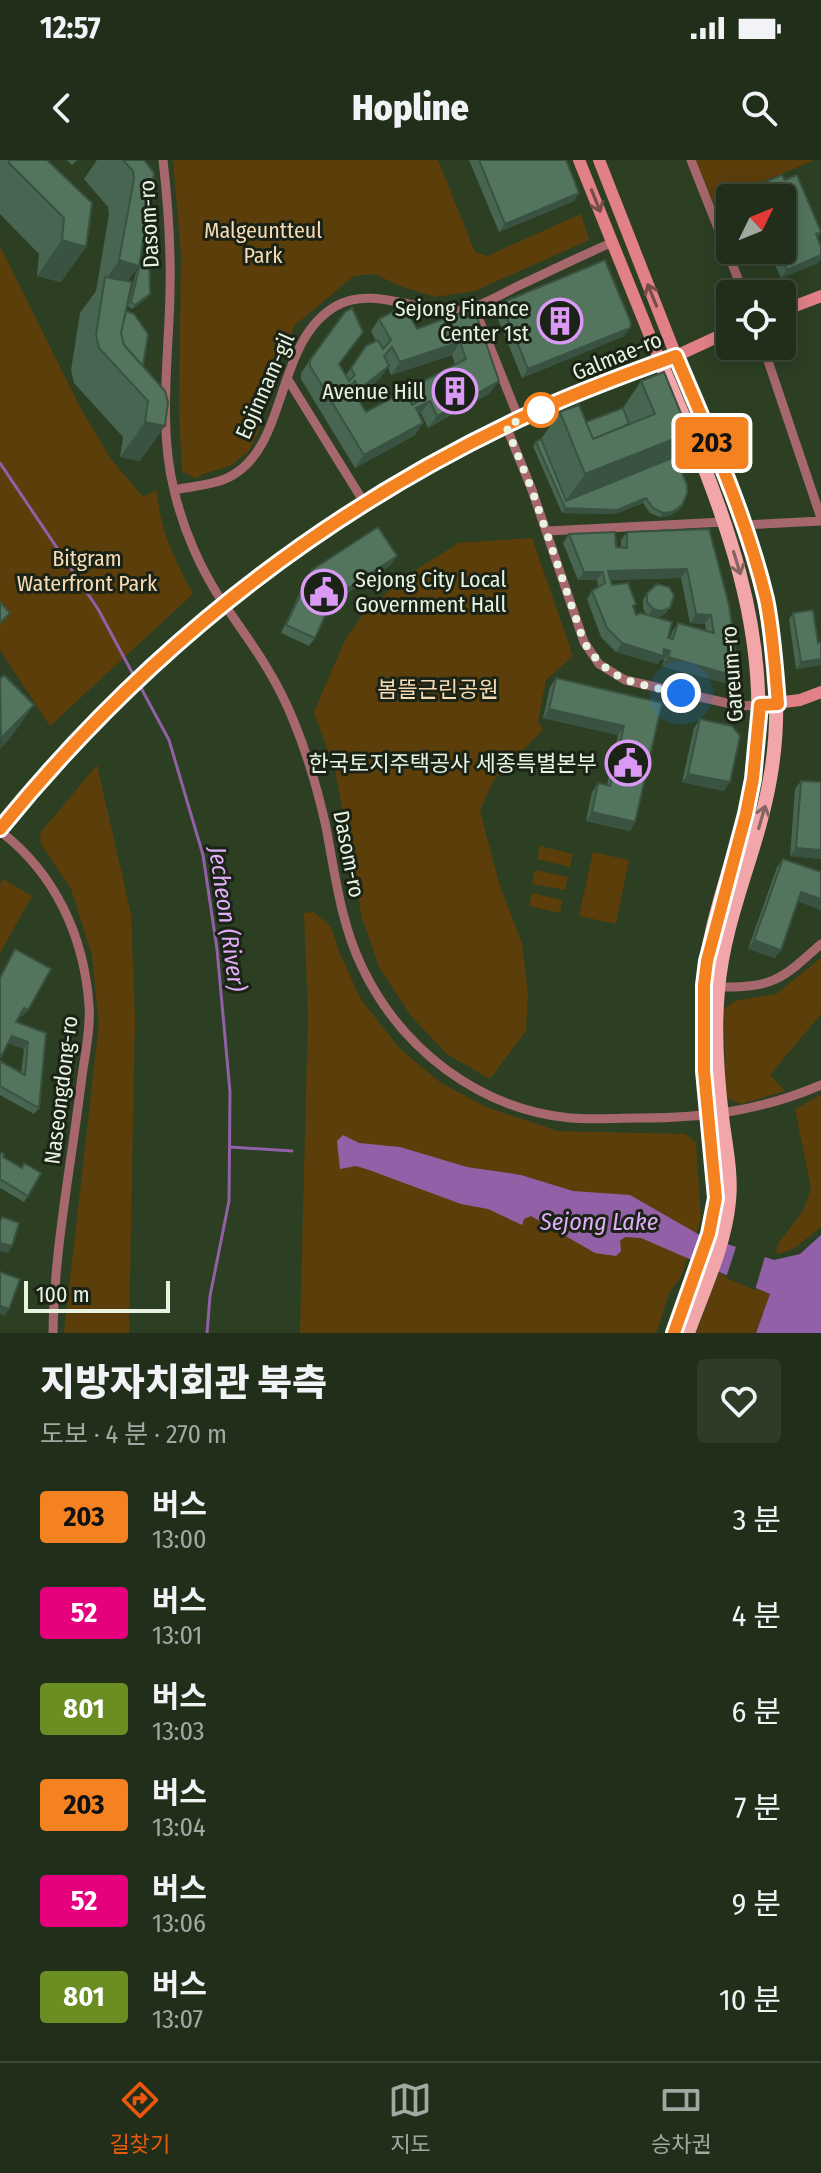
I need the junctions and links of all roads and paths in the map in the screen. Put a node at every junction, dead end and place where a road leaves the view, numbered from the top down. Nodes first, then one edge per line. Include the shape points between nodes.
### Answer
1 (163, 160) edge
2 (579, 160) edge
3 (599, 160) edge
4 (691, 160) edge
5 (613, 242) junction
6 (738, 280) edge
7 (821, 296) edge
8 (796, 306) edge
9 (474, 307) junction
10 (716, 337) edge
11 (676, 356) junction
12 (768, 360) edge
13 (660, 361) junction
14 (287, 378) junction
15 (513, 422) junction
16 (174, 490) junction
17 (365, 504) junction
18 (821, 520) edge
19 (724, 522) junction
20 (744, 525) junction
21 (547, 531) junction
22 (223, 603) junction
23 (821, 692) edge
24 (778, 704) junction
25 (760, 705) junction
26 (0, 830) edge
27 (821, 944) edge
28 (718, 987) junction
29 (821, 1085) edge
30 (715, 1114) junction
31 (702, 1275) junction
32 (53, 1333) edge
33 (674, 1333) edge
34 (688, 1333) edge

1 - 16 street, Dasom-ro via 170,288 167,446
2 -> 5 street, Gareum-ro
11 -> 3 street, Gareum-ro
4 - 6 street
5 - 9 street, Eojinnam-gil
5 - 13 street, Gareum-ro
7 - 8 street
9 - 14 street, Eojinnam-gil via 438,310 368,298 337,305 302,342
9 - 15 street
10 - 11 street, Galmae-ro
11 - 13 main road, Galmae-ro
11 - 20 main road, Gareum-ro
12 - 18 street
13 - 15 main road, Galmae-ro
13 - 19 main road, Gareum-ro
14 - 16 street, Eojinnam-gil via 248,463 222,480
14 - 17 street
15 - 17 main road, Galmae-ro
15 - 21 street
16 - 22 street, Dasom-ro
17 - 22 main road, Galmae-ro
18 - 20 street
19 - 21 street
19 -> 25 main road, Gareum-ro via 749,605
20 - 24 main road, Gareum-ro via 766,600
21 - 25 street via 584,642 599,664 625,680 740,706
22 - 26 main road, Galmae-ro via 67,749
22 - 30 street, Dasom-ro via 265,661 293,719 318,790 351,940 375,993 413,1041 454,1076 496,1099 539,1112 598,1119
23 - 24 street
24 - 25 street
28 -> 24 main road, Gareum-ro via 730,925 765,810
25 - 30 main road, Gareum-ro via 753,779 704,985 704,1071
26 - 32 street, Naseongdong-ro via 34,861 59,896 83,965 89,1007
27 - 28 street via 773,982
28 - 30 main road, Gareum-ro
29 - 30 street, Dasom-ro via 760,1107
30 - 31 main road via 729,1199
31 - 33 main road
31 - 34 main road

